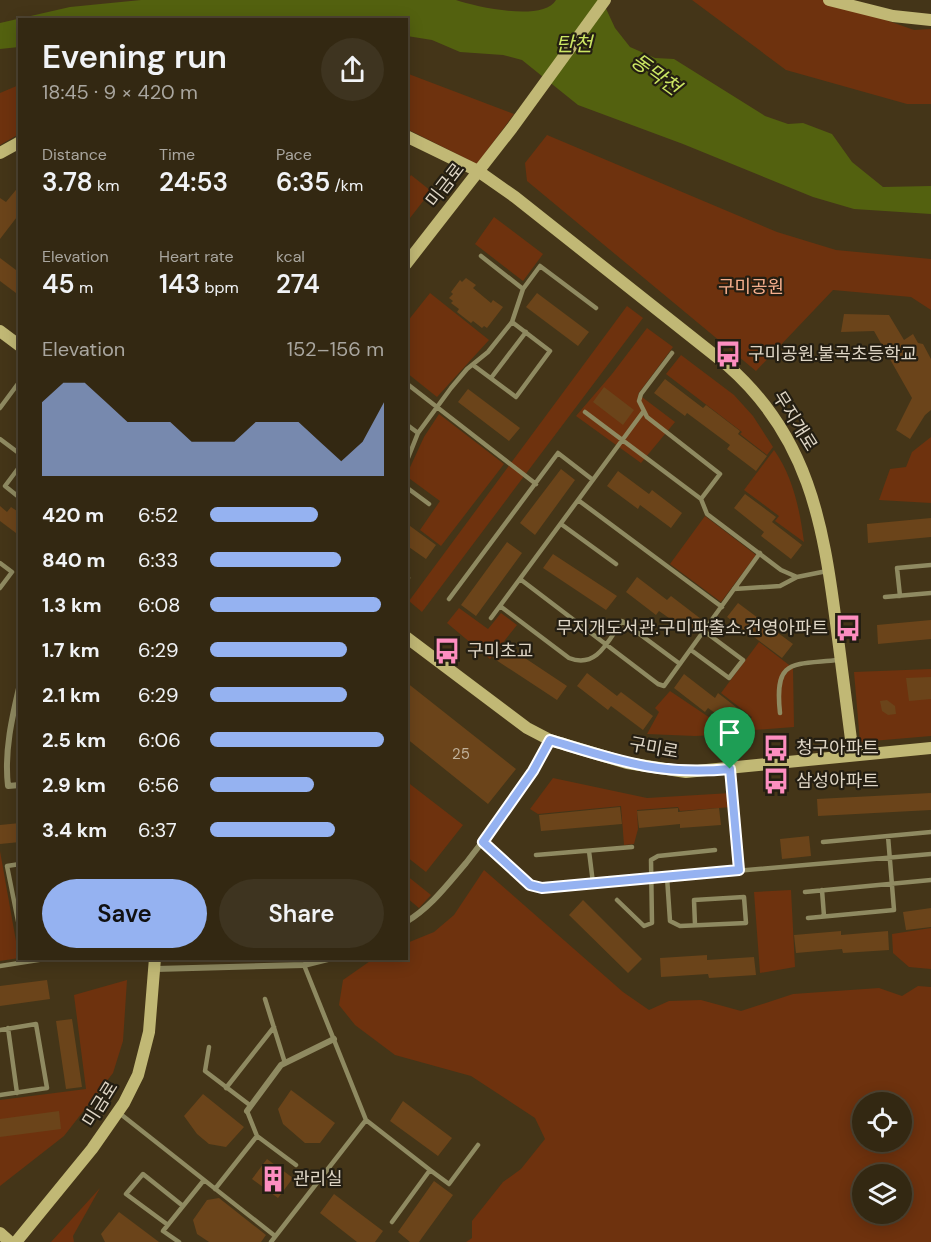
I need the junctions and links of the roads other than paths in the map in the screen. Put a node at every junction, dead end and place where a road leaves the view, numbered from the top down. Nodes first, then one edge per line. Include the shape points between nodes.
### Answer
1 (605, 0) edge
2 (828, 0) edge
3 (931, 20) edge
4 (408, 137) edge
5 (18, 143) edge
6 (0, 153) edge
7 (478, 171) junction
8 (481, 256) dead end
9 (408, 261) edge
10 (523, 289) junction
11 (596, 308) dead end
12 (512, 322) junction
13 (0, 331) edge
14 (526, 332) junction
15 (18, 344) edge
16 (672, 353) dead end
17 (473, 365) junction
18 (491, 378) junction
19 (18, 384) edge
20 (408, 385) edge
21 (437, 407) junction
22 (0, 408) edge
23 (585, 412) dead end
24 (643, 412) junction
25 (408, 426) edge
26 (418, 433) junction
27 (0, 439) edge
28 (622, 440) junction
29 (18, 452) edge
30 (408, 458) edge
31 (18, 469) edge
32 (593, 480) junction
33 (536, 484) junction
34 (408, 488) edge
35 (18, 496) edge
36 (701, 499) junction
37 (578, 500) junction
38 (429, 504) dead end
39 (561, 524) junction
40 (760, 553) junction
41 (0, 563) edge
42 (616, 564) dead end
43 (931, 565) edge
44 (830, 570) junction
45 (797, 577) junction
46 (520, 579) junction
47 (0, 588) edge
48 (735, 588) junction
49 (931, 593) edge
50 (900, 596) junction
51 (885, 597) dead end
52 (449, 599) dead end
53 (500, 606) junction
54 (722, 606) junction
55 (491, 618) dead end
56 (704, 631) junction
57 (408, 639) edge
58 (605, 644) junction
59 (691, 650) junction
60 (841, 659) junction
61 (680, 664) junction
62 (18, 694) edge
63 (780, 713) dead end
64 (550, 740) junction
65 (931, 748) edge
66 (853, 754) junction
67 (730, 769) junction
68 (18, 785) edge
69 (931, 832) edge
70 (888, 836) junction
71 (483, 842) junction
72 (823, 842) dead end
73 (632, 847) dead end
74 (715, 850) dead end
75 (590, 851) junction
76 (931, 854) edge
77 (536, 855) dead end
78 (890, 857) junction
79 (18, 864) edge
80 (739, 870) junction
81 (668, 877) junction
82 (650, 878) junction
83 (931, 880) edge
84 (593, 883) junction
85 (892, 884) junction
86 (822, 890) junction
87 (805, 892) dead end
88 (617, 900) dead end
89 (18, 909) edge
90 (824, 916) junction
91 (808, 918) dead end
92 (408, 921) edge
93 (695, 925) junction
94 (324, 960) edge
95 (25, 961) edge
96 (290, 962) edge
97 (155, 964) edge
98 (304, 965) junction
99 (0, 966) edge
100 (265, 999) dead end
101 (274, 1027) junction
102 (8, 1028) junction
103 (0, 1030) edge
104 (333, 1039) junction
105 (209, 1047) dead end
106 (285, 1063) junction
107 (226, 1088) junction
108 (17, 1093) junction
109 (0, 1095) edge
110 (249, 1109) junction
111 (118, 1112) junction
112 (366, 1120) junction
113 (257, 1136) junction
114 (478, 1144) dead end
115 (296, 1165) dead end
116 (429, 1170) junction
117 (204, 1180) junction
118 (215, 1188) junction
119 (183, 1206) junction
120 (392, 1222) dead end
121 (168, 1226) junction
122 (0, 1233) edge
123 (275, 1236) junction
124 (171, 1240) edge
125 (10, 1242) edge
126 (16, 1242) edge
127 (179, 1242) edge
128 (271, 1242) edge

1 - 7 street, 미금로
2 - 3 street via 893,16
4 - 7 street, 무지개로
5 - 6 street
7 - 9 street, 미금로
7 - 44 street, 무지개로 via 575,243 751,387 774,416 799,460 820,522
8 - 10 lane
10 - 11 lane via 540,266
10 - 12 lane
12 - 14 lane
12 - 17 lane
13 - 15 street
14 - 18 lane
14 - 18 lane via 550,351 516,398
16 - 24 lane via 641,394
17 - 18 lane
17 - 21 lane
19 - 22 lane
20 - 21 lane
21 - 26 lane
21 - 33 lane
23 - 28 lane
24 - 28 lane
24 - 36 lane via 720,474
25 - 26 lane
26 - 30 lane
27 - 29 lane
28 - 32 lane
28 - 36 lane
31 - 35 lane via 5,486
32 - 33 lane via 558,453
32 - 37 lane
33 - 52 lane
34 - 38 lane
36 - 40 lane via 707,514
37 - 39 lane
37 - 54 lane
39 - 42 lane
39 - 46 lane
40 - 45 lane
40 - 48 lane
41 - 47 lane via 12,572
43 - 50 lane via 897,568
44 - 45 lane
44 - 60 street, 무지개로
45 - 48 lane via 780,586
46 - 53 lane
46 - 58 lane
48 - 54 lane
49 - 50 lane
50 - 51 lane
53 - 55 lane
53 - 58 lane via 569,658 587,661
54 - 56 lane
56 - 59 lane
56 - 59 lane via 743,660 729,678
57 - 64 street, 구미로 via 506,713
58 - 61 lane via 664,686
58 - 61 lane via 622,621
59 - 61 lane
60 - 63 lane via 796,664 786,670 778,681
60 - 66 street, 무지개로
62 - 68 street via 7,774 8,786
64 - 67 street, 구미로 via 659,770
64 - 71 street
65 - 66 street, 구미로
66 - 67 street, 구미로
67 - 80 lane
69 - 70 lane
70 - 72 lane
70 - 78 lane
71 - 84 lane via 535,887
71 - 92 street via 441,894
73 - 75 lane
74 - 82 lane via 654,857
75 - 77 lane
75 - 84 lane
76 - 78 lane
78 - 80 lane
78 - 85 lane
79 - 89 lane via 8,866
80 - 81 lane
81 - 82 lane
81 - 93 lane via 670,921 680,926
82 - 84 lane
82 - 88 lane via 652,922 644,926
83 - 85 lane
85 - 86 lane
85 - 90 lane via 894,910
86 - 87 lane
86 - 90 lane
90 - 91 lane
93 - 93 lane via 746,923 744,897 694,900
94 - 98 street
95 - 99 lane
96 - 97 street
96 - 98 street
97 - 111 street, 미금로 via 145,1054
98 - 104 lane
100 - 101 lane
101 - 106 lane
101 - 107 lane
102 - 103 lane
102 - 108 lane
102 - 108 lane via 36,1024 46,1088
104 - 106 street
104 - 112 lane
105 - 107 lane via 205,1071
106 - 110 street
107 - 110 lane
108 - 109 lane
110 - 113 lane
111 - 117 lane
111 - 126 street, 미금로
112 - 116 lane
112 - 123 lane
113 - 115 lane
113 - 118 lane
114 - 116 lane via 450,1184
116 - 120 lane
117 - 118 lane
117 - 119 lane
118 - 123 lane
119 - 121 lane
119 - 121 lane via 143,1174 126,1194
121 - 124 lane via 164,1231
122 - 125 street
123 - 128 lane
124 - 127 lane

